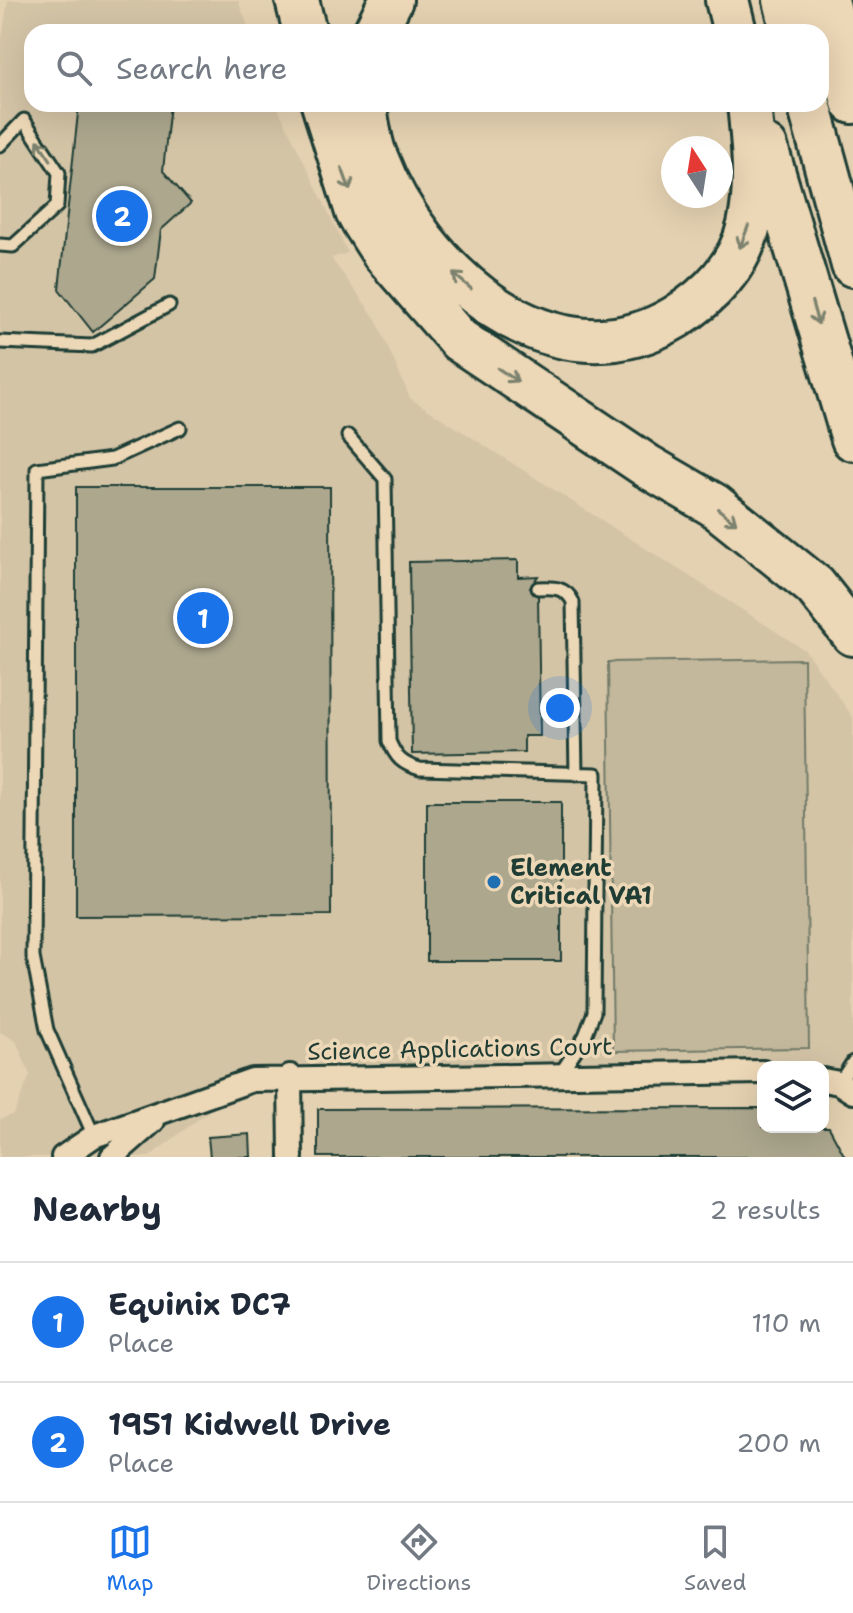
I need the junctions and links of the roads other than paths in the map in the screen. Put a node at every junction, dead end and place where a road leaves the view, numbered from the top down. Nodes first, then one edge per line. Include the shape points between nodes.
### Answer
1 (297, 0) edge
2 (391, 0) edge
3 (727, 0) edge
4 (785, 0) edge
5 (827, 0) edge
6 (303, 24) edge
7 (379, 24) edge
8 (733, 24) edge
9 (791, 24) edge
10 (853, 102) edge
11 (326, 112) edge
12 (366, 112) edge
13 (752, 112) edge
14 (754, 112) edge
15 (811, 112) edge
16 (0, 145) edge
17 (0, 245) edge
18 (853, 265) edge
19 (169, 305) dead end
20 (0, 342) edge
21 (180, 428) dead end
22 (348, 436) dead end
23 (853, 439) edge
24 (538, 588) dead end
25 (853, 634) edge
26 (576, 774) junction
27 (853, 1062) edge
28 (757, 1072) edge
29 (560, 1074) junction
30 (290, 1076) junction
31 (838, 1085) edge
32 (164, 1112) junction
33 (94, 1136) junction
34 (63, 1157) edge
35 (112, 1157) edge
36 (291, 1157) edge

1 - 6 highway
2 - 7 highway
3 - 8 highway
4 - 9 highway
5 - 10 highway
11 -> 25 highway via 357,212 383,253 459,340 714,505 815,586
13 -> 12 highway via 753,194 749,227 734,262 704,300 658,328 604,342 557,338 521,326 452,273 394,198 374,155
14 -> 23 highway
15 - 18 highway
17 -> 16 lane via 13,246 57,206 59,173 24,120
19 - 20 lane via 92,346
21 - 33 lane via 112,459 37,469 33,957 47,1030
22 - 26 lane via 385,479 389,741 395,755 404,765 420,769
24 - 26 lane via 556,587 573,602
26 - 29 lane via 596,774 594,1012
27 - 31 lane
28 - 29 street, Science Applications Court
29 - 30 street, Science Applications Court
30 - 32 street, Science Applications Court via 252,1080
30 - 36 street
32 - 33 street, Science Applications Court
32 - 35 street, Science Applications Court
33 - 34 street, Science Applications Court

